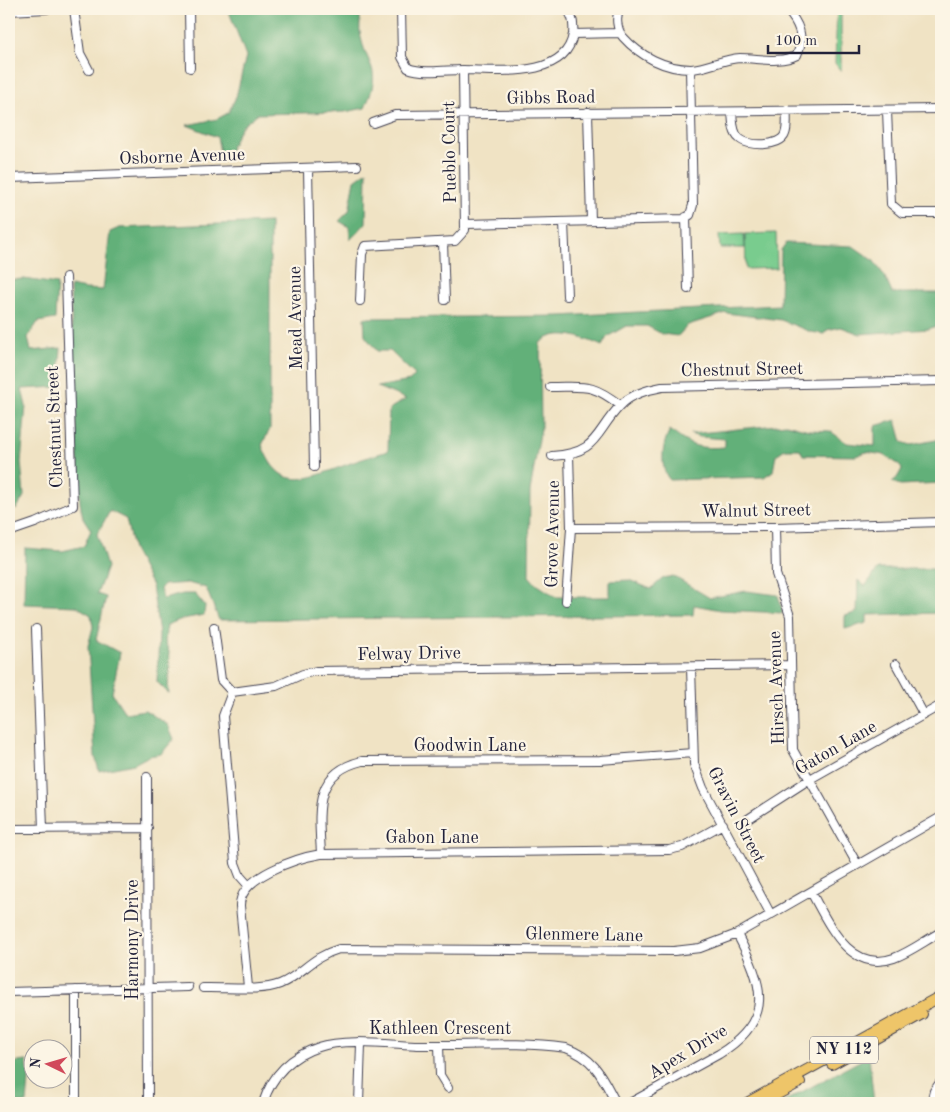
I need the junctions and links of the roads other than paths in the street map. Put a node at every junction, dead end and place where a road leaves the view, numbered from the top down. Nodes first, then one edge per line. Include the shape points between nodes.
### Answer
1 (47, 9) edge
2 (74, 9) edge
3 (188, 9) edge
4 (401, 9) edge
5 (566, 9) edge
6 (620, 9) edge
7 (786, 9) edge
8 (9, 11) edge
9 (620, 33) junction
10 (573, 34) junction
11 (190, 68) dead end
12 (690, 69) junction
13 (89, 70) dead end
14 (464, 70) junction
15 (941, 109) edge
16 (787, 110) junction
17 (887, 110) junction
18 (588, 112) junction
19 (692, 112) junction
20 (732, 112) junction
21 (464, 114) junction
22 (372, 123) dead end
23 (357, 166) dead end
24 (308, 169) junction
25 (9, 178) edge
26 (941, 213) edge
27 (688, 216) junction
28 (591, 221) junction
29 (564, 222) junction
30 (466, 224) junction
31 (443, 242) junction
32 (66, 277) dead end
33 (688, 289) dead end
34 (567, 296) dead end
35 (445, 300) dead end
36 (360, 301) dead end
37 (941, 381) edge
38 (550, 387) dead end
39 (620, 405) junction
40 (569, 454) junction
41 (552, 456) dead end
42 (314, 467) dead end
43 (941, 522) edge
44 (775, 527) junction
45 (571, 528) junction
46 (9, 532) edge
47 (566, 601) dead end
48 (214, 627) dead end
49 (36, 629) dead end
50 (896, 664) dead end
51 (790, 665) junction
52 (691, 667) junction
53 (232, 692) junction
54 (941, 706) edge
55 (924, 715) junction
56 (692, 753) junction
57 (147, 777) dead end
58 (810, 779) junction
59 (941, 817) edge
60 (748, 819) dead end
61 (723, 824) junction
62 (148, 828) junction
63 (9, 829) edge
64 (43, 829) junction
65 (321, 854) junction
66 (856, 864) junction
67 (248, 885) junction
68 (811, 892) junction
69 (770, 913) junction
70 (941, 932) edge
71 (737, 934) junction
72 (188, 987) dead end
73 (248, 987) junction
74 (204, 988) dead end
75 (148, 989) junction
76 (76, 990) junction
77 (9, 992) edge
78 (941, 996) edge
79 (941, 1004) edge
80 (361, 1044) junction
81 (439, 1045) junction
82 (941, 1081) edge
83 (448, 1088) dead end
84 (76, 1103) edge
85 (148, 1103) edge
86 (263, 1103) edge
87 (359, 1103) edge
88 (616, 1103) edge
89 (630, 1103) edge
90 (747, 1103) edge
91 (762, 1103) edge
92 (931, 1103) edge

1 - 8 street
2 - 13 street via 80,53
3 - 11 street
4 - 14 street via 402,58 406,67 413,70
5 - 10 street via 572,20
6 - 9 street via 617,23
7 - 12 street via 800,30 801,45 797,55 784,60 738,58
9 - 10 street
9 - 12 street via 631,47 651,61
10 - 14 street via 564,53 553,62 520,71
12 - 19 street
14 - 21 street, Pueblo Court
15 - 17 street, Gibbs Road
16 - 17 street, Gibbs Road
16 - 20 street, Gibbs Road
16 - 20 street via 786,133 782,139 752,143 739,139
17 - 26 street via 891,204 902,213
18 - 19 street, Gibbs Road
18 - 21 street, Gibbs Road
18 - 28 street
19 - 20 street, Gibbs Road
19 - 27 street via 693,205
21 - 22 street, Gibbs Road via 395,115
21 - 30 street, Pueblo Court
23 - 24 street, Osborne Avenue
24 - 25 street, Osborne Avenue
24 - 42 street, Mead Avenue
27 - 28 street
27 - 33 street
28 - 29 street
29 - 30 street
29 - 34 street
30 - 31 street, Pueblo Court via 464,233 455,241
31 - 35 street
31 - 36 street via 366,246 362,254
32 - 46 street, Chestnut Street via 73,506
37 - 39 street, Chestnut Street via 662,387 635,395
38 - 39 street via 593,388
39 - 40 street, Chestnut Street via 593,442
40 - 41 street, Chestnut Street
40 - 45 street, Grove Avenue
43 - 44 street, Walnut Street
44 - 45 street, Walnut Street
44 - 51 street, Hirsch Avenue via 776,574 790,616
45 - 47 street, Grove Avenue
48 - 53 street via 221,680
49 - 64 street
50 - 55 street
51 - 52 street, Felway Drive
51 - 58 street, Hirsch Avenue via 792,750
52 - 53 street, Felway Drive via 316,671 276,686
52 - 56 street, Gravin Street
53 - 67 street via 223,716 235,863
54 - 55 street, Gaton Lane
55 - 58 street, Gaton Lane
56 - 61 street, Gravin Street via 704,788
56 - 65 street, Goodwin Lane via 600,760 362,761 334,775 322,794 319,810
57 - 62 street, Harmony Drive
58 - 60 street, Gaton Lane
58 - 66 street, Hirsch Avenue
59 - 66 street, Glenmere Lane
61 - 65 street, Gabon Lane via 682,847 669,850
61 - 69 street, Gravin Street
62 - 64 street
62 - 75 street, Harmony Drive
63 - 64 street
65 - 67 street, Gabon Lane via 291,861
66 - 68 street, Glenmere Lane
67 - 73 street via 240,900
68 - 69 street, Glenmere Lane
68 - 70 street via 839,941 863,958 896,958
69 - 71 street, Glenmere Lane
71 - 73 street, Glenmere Lane via 700,948 674,951 339,949 313,960 281,984
71 - 89 street, Apex Drive via 750,958 760,990 758,1010 749,1029 733,1046
72 - 75 street
73 - 74 street, Glenmere Lane
75 - 76 street
75 - 85 street, Harmony Drive
76 - 77 street
76 - 84 street
78 - 90 main road, NY 112
79 - 91 main road, NY 112
80 - 81 street, Kathleen Crescent
80 - 86 street, Kathleen Crescent via 321,1046 293,1059 273,1082
80 - 87 street
81 - 83 street via 440,1076
81 - 88 street, Kathleen Crescent via 516,1045 566,1048 579,1052 594,1065
82 - 92 street

